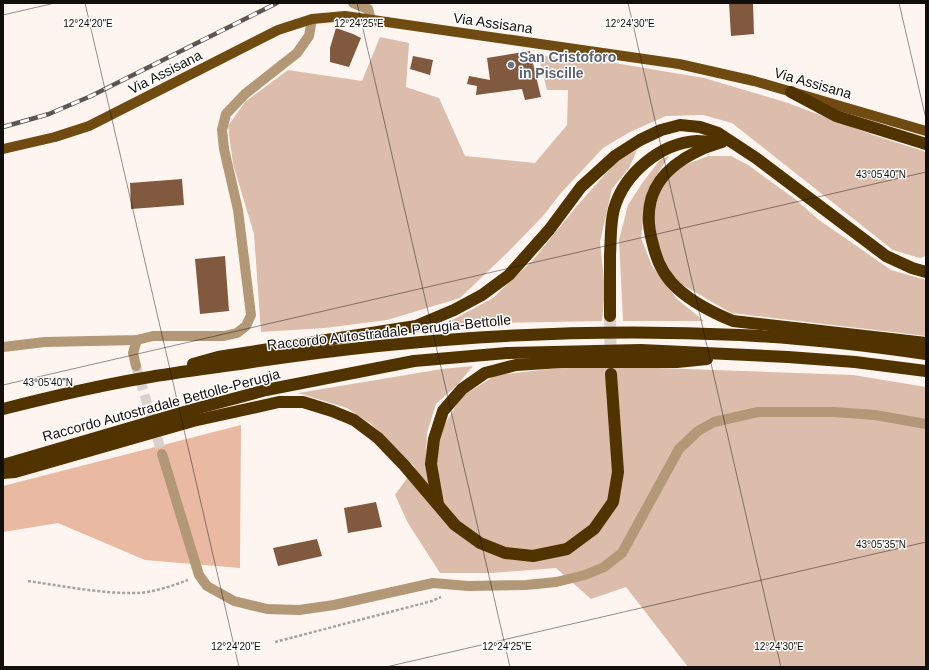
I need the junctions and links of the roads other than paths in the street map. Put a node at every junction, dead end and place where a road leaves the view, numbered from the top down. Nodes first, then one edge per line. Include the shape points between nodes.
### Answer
1 (354, 3) edge
2 (312, 19) junction
3 (371, 19) junction
4 (791, 92) junction
5 (926, 131) edge
6 (722, 142) junction
7 (926, 144) edge
8 (740, 148) junction
9 (3, 149) edge
10 (926, 265) edge
11 (912, 268) junction
12 (926, 272) edge
13 (610, 316) tunnel mouth
14 (137, 340) junction
15 (926, 344) edge
16 (3, 346) edge
17 (743, 354) junction
18 (926, 354) edge
19 (136, 366) tunnel mouth
20 (926, 371) edge
21 (610, 374) tunnel mouth
22 (144, 378) junction
23 (3, 409) edge
24 (926, 424) edge
25 (162, 454) tunnel mouth
26 (3, 465) edge
27 (3, 473) edge
28 (439, 505) junction

1 - 3 street via 368,9
2 - 3 main road, Via Assisana via 345,16
2 - 9 main road, Via Assisana via 278,30 89,126
2 - 14 street via 308,36 297,54 245,94 226,114 222,130 238,210 251,315 246,326 237,333 224,336 153,336
3 - 4 main road, Via Assisana via 679,64
4 - 5 main road, Via Assisana
4 - 7 highway via 836,116
6 - 8 highway
6 - 13 highway via 696,141 674,146 654,157 634,173 626,185 614,209 611,230
6 - 15 highway via 697,151 681,161 666,173 654,188 648,218 651,236 658,264 671,282 707,310 732,321
8 - 11 highway via 886,256
8 - 22 highway via 718,133 700,127 680,126 661,130 640,140 615,156 581,187 549,230 509,275 482,295 416,326 218,357
10 - 11 highway
11 - 12 highway
14 - 16 street via 46,342
14 - 19 street via 133,353
17 - 20 highway, Raccordo Autostradale Bettolle-Perugia
17 - 26 highway, Raccordo Autostradale Bettolle-Perugia via 625,350 507,353 414,361 266,390
17 - 28 highway via 677,362 523,364 485,373 462,389 443,411 434,439 431,464
18 - 22 highway, Raccordo Autostradale Perugia-Bettolle via 862,345 742,335 648,332 516,334 322,351
21 - 28 highway via 618,472 613,502 594,529 567,549 532,556 506,553 480,543 455,525
22 - 23 highway, Raccordo Autostradale Perugia-Bettolle
24 - 25 street via 875,415 834,412 758,412 714,422 698,431 679,449 622,553 604,567 556,582 468,586 433,583 334,605 299,610 267,609 234,601 208,586 199,575
27 - 28 highway via 193,421 279,402 303,402 354,420 372,434

